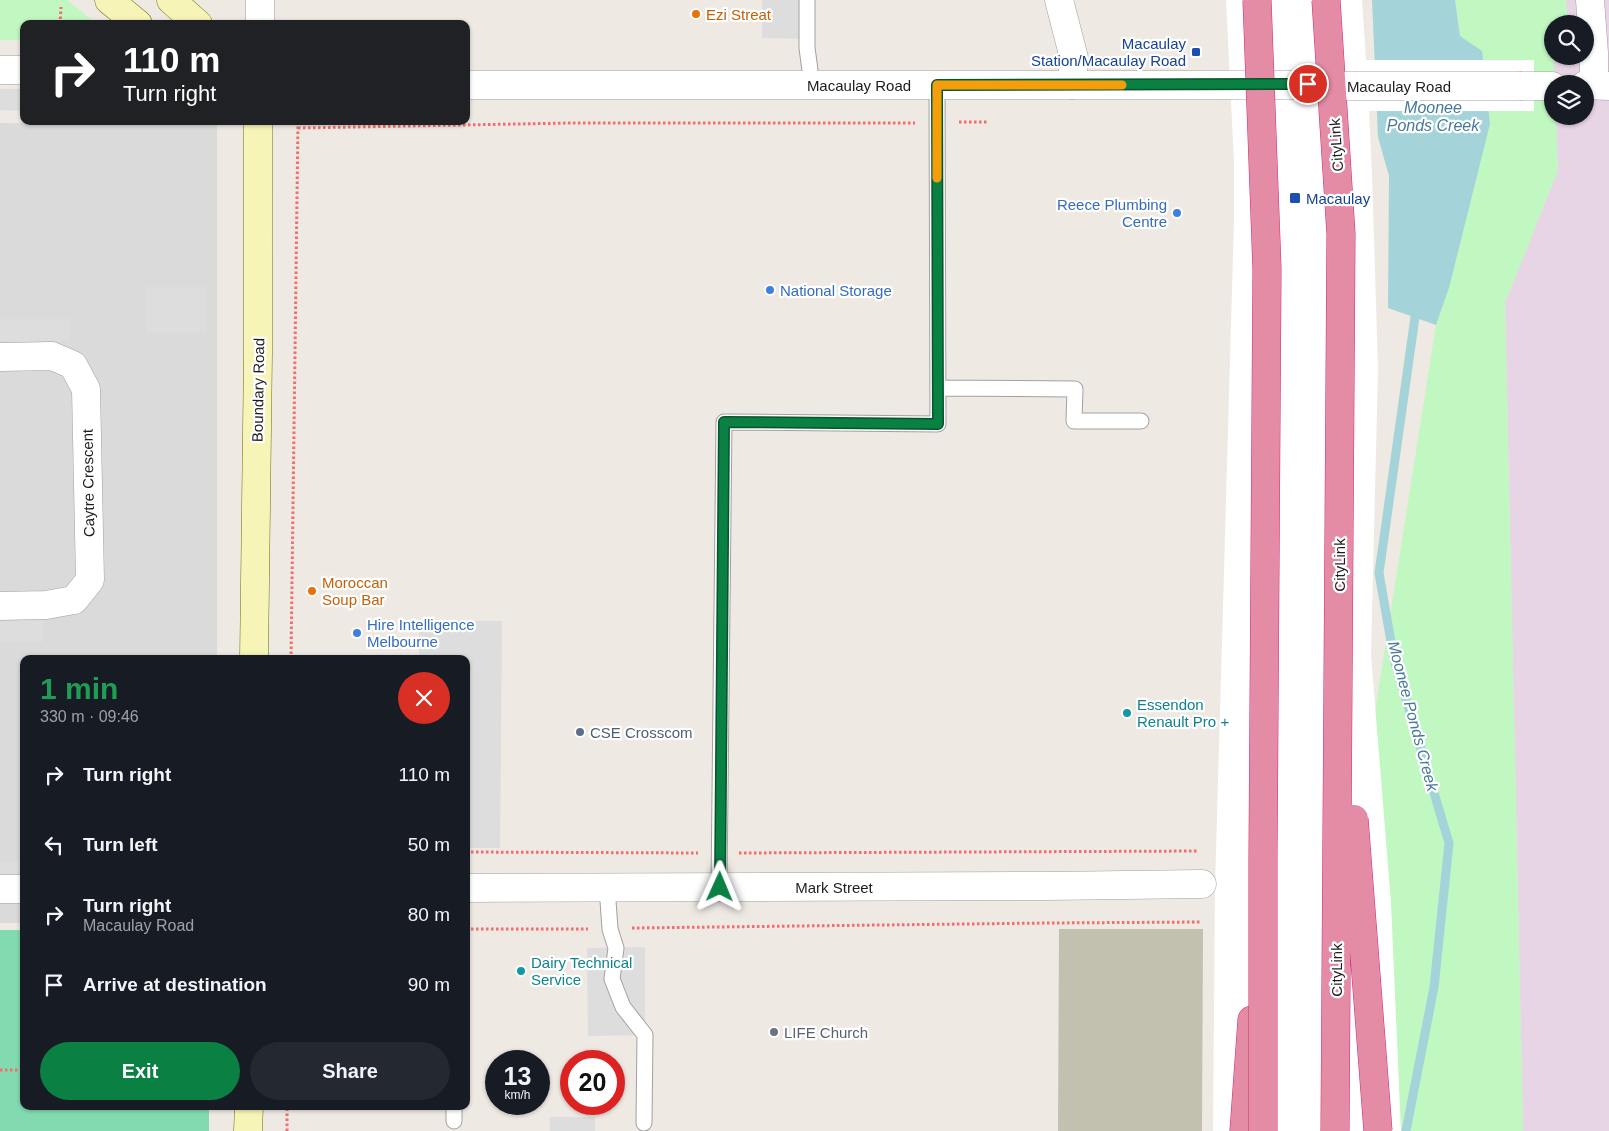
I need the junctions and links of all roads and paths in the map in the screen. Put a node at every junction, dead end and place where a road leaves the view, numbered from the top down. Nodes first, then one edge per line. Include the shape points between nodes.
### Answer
1 (109, 0) edge
2 (171, 0) edge
3 (260, 0) edge
4 (806, 0) edge
5 (1059, 0) edge
6 (1257, 0) edge
7 (1326, 0) edge
8 (1590, 0) edge
9 (61, 7) dead end
10 (60, 20) edge
11 (133, 20) edge
12 (194, 20) edge
13 (260, 20) edge
14 (0, 70) edge
15 (20, 70) edge
16 (470, 85) edge
17 (812, 85) junction
18 (937, 85) junction
19 (1072, 85) junction
20 (1544, 86) edge
21 (1596, 86) edge
22 (988, 122) dead end
23 (937, 123) junction
24 (470, 124) edge
25 (258, 125) edge
26 (435, 125) edge
27 (298, 128) joint
28 (0, 357) edge
29 (938, 388) junction
30 (1141, 421) dead end
31 (0, 606) edge
32 (1339, 625) junction
33 (254, 655) edge
34 (291, 655) edge
35 (1198, 851) dead end
36 (470, 852) edge
37 (720, 853) junction
38 (1263, 856) junction
39 (1202, 884) dead end
40 (720, 887) junction
41 (470, 888) edge
42 (607, 888) junction
43 (0, 889) edge
44 (20, 889) edge
45 (1202, 922) dead end
46 (470, 929) edge
47 (610, 929) junction
48 (0, 1070) edge
49 (20, 1070) edge
50 (249, 1110) edge
51 (287, 1110) edge
52 (644, 1123) dead end
53 (248, 1131) edge
54 (287, 1131) edge
55 (1244, 1131) edge
56 (1263, 1131) edge
57 (1335, 1131) edge
58 (1378, 1131) edge

1 - 11 main road
2 - 12 main road
3 - 13 street
4 - 17 lane
5 - 19 street via 1074,58
6 - 38 highway, bridge via 1267,269
7 - 32 highway, CityLink, bridge via 1341,234
8 - 21 street
9 - 10 path
14 - 15 street
16 - 17 street, Macaulay Road
17 - 18 street, Macaulay Road
18 - 19 street, Macaulay Road
18 - 23 lane
19 - 20 street, Macaulay Road, bridge
22 - 23 path
23 - 24 path
23 - 29 lane
25 - 33 main road, Boundary Road
26 - 27 path
27 - 34 path
28 - 31 street, Caytre Crescent via 52,356 73,365 86,389 90,580 74,600 46,605
29 - 30 lane via 1075,389 1074,421
29 - 37 lane via 938,424 724,422
32 - 57 highway, CityLink, bridge
32 - 58 highway, bridge
35 - 37 path
36 - 37 path
37 - 40 lane
38 - 55 highway, bridge
38 - 56 highway, bridge
39 - 40 street, Mark Street
40 - 42 street, Mark Street
41 - 42 street, Mark Street
42 - 47 lane
43 - 44 street
45 - 47 path
46 - 47 path
47 - 52 lane via 616,948 612,979 623,1007 645,1036
48 - 49 path
50 - 53 main road
51 - 54 path

